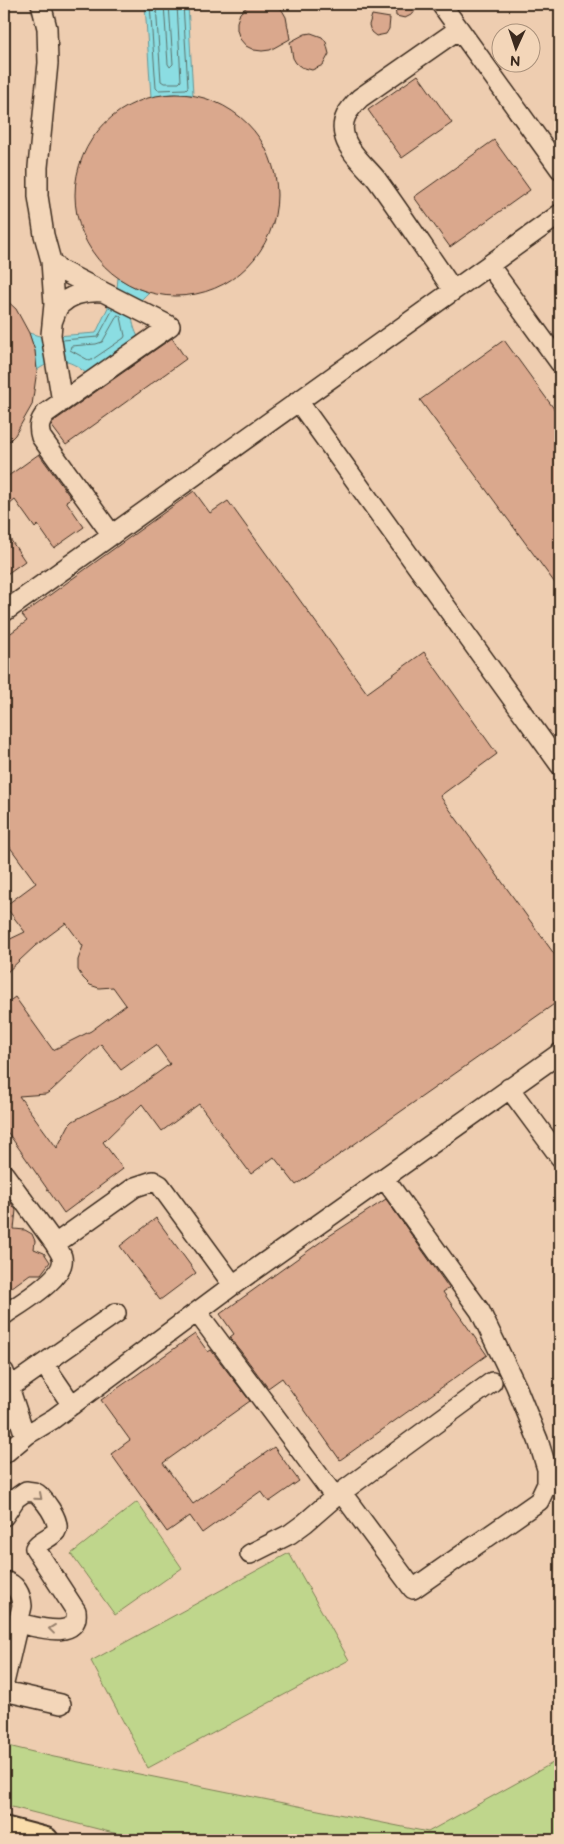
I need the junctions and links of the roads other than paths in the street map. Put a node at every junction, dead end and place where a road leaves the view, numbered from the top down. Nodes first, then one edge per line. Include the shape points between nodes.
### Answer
1 (41, 4) edge
2 (441, 4) edge
3 (459, 29) junction
4 (560, 169) edge
5 (560, 214) edge
6 (51, 261) junction
7 (489, 265) junction
8 (453, 290) junction
9 (107, 294) junction
10 (52, 327) junction
11 (560, 363) edge
12 (298, 401) junction
13 (62, 402) junction
14 (112, 535) junction
15 (4, 612) edge
16 (560, 765) edge
17 (560, 1053) edge
18 (509, 1088) junction
19 (560, 1157) edge
20 (4, 1174) edge
21 (384, 1178) junction
22 (54, 1244) junction
23 (233, 1285) junction
24 (197, 1312) junction
25 (116, 1313) dead end
26 (4, 1315) edge
27 (44, 1364) junction
28 (6, 1380) edge
29 (492, 1382) dead end
30 (72, 1405) junction
31 (25, 1436) junction
32 (4, 1454) edge
33 (338, 1494) junction
34 (4, 1516) edge
35 (250, 1554) dead end
36 (4, 1570) edge
37 (10, 1584) edge
38 (18, 1623) junction
39 (4, 1683) edge
40 (4, 1691) edge
41 (61, 1704) dead end
42 (4, 1829) edge
43 (46, 1840) edge

1 - 6 lane via 47,28 48,63 38,196
2 - 3 lane
3 - 4 lane
3 - 8 lane via 360,98 347,111 342,124 351,149 376,179
5 - 7 lane
6 - 9 lane via 58,269
6 - 10 lane
7 - 8 lane
7 - 11 lane
8 - 12 lane
9 - 10 lane via 89,291 78,294 60,305
9 - 13 lane via 170,326
10 - 13 lane via 54,362
12 - 14 lane
12 - 16 lane
13 - 14 lane via 40,420 38,429 41,437
14 - 15 lane
17 - 18 lane
18 - 19 lane
18 - 21 lane
20 - 22 lane
21 - 23 lane
21 - 33 lane via 480,1311 538,1440 547,1469 547,1484 539,1501 413,1589
22 - 23 lane via 134,1187 153,1181
22 - 26 lane via 62,1256 63,1264 58,1274
23 - 24 lane
24 - 30 lane
24 - 33 lane
25 - 27 lane
27 - 28 lane
27 - 30 lane
28 - 31 lane
29 - 33 lane
30 - 31 lane
31 - 32 lane
33 - 35 lane via 290,1534
34 -> 38 lane via 16,1498 26,1491 42,1498 58,1526 35,1548 76,1612 77,1619 58,1631
36 - 37 lane
37 - 38 lane via 21,1597
38 - 39 lane
40 - 41 lane
42 - 43 main road

